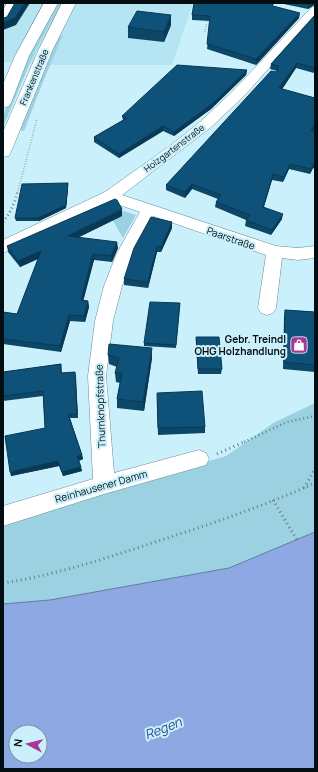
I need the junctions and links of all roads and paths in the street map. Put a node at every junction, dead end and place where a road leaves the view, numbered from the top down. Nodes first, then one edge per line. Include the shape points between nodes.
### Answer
1 (14, 3) edge
2 (51, 3) edge
3 (69, 3) edge
4 (207, 17) edge
5 (308, 18) edge
6 (3, 19) edge
7 (205, 32) dead end
8 (3, 103) edge
9 (38, 114) dead end
10 (3, 152) edge
11 (110, 196) junction
12 (149, 210) junction
13 (3, 222) edge
14 (3, 247) edge
15 (275, 252) junction
16 (315, 252) edge
17 (267, 308) dead end
18 (315, 416) edge
19 (199, 459) joint
20 (315, 468) edge
21 (315, 483) edge
22 (104, 485) junction
23 (304, 488) junction
24 (273, 500) junction
25 (3, 516) edge
26 (297, 540) dead end
27 (3, 583) edge

1 - 6 street
2 - 8 main road, Frankenstraße via 22,56
3 - 10 main road, Frankenstraße via 46,49
4 - 7 path
5 - 11 street, Holzgartenstraße via 239,93 205,125
9 - 13 path via 14,205
11 - 12 street
11 - 14 street, Holzgartenstraße
12 - 15 street, Paarstraße
12 - 22 street, Thurnknopfstraße via 125,253 104,321 98,376
15 - 16 street, Paarstraße
15 - 17 street
18 - 19 path via 287,422 222,452
19 - 22 street, Reinhausener Damm
20 - 23 path
21 - 23 path
22 - 25 street, Reinhausener Damm
23 - 24 path
24 - 26 path
24 - 27 path via 220,521 95,562

